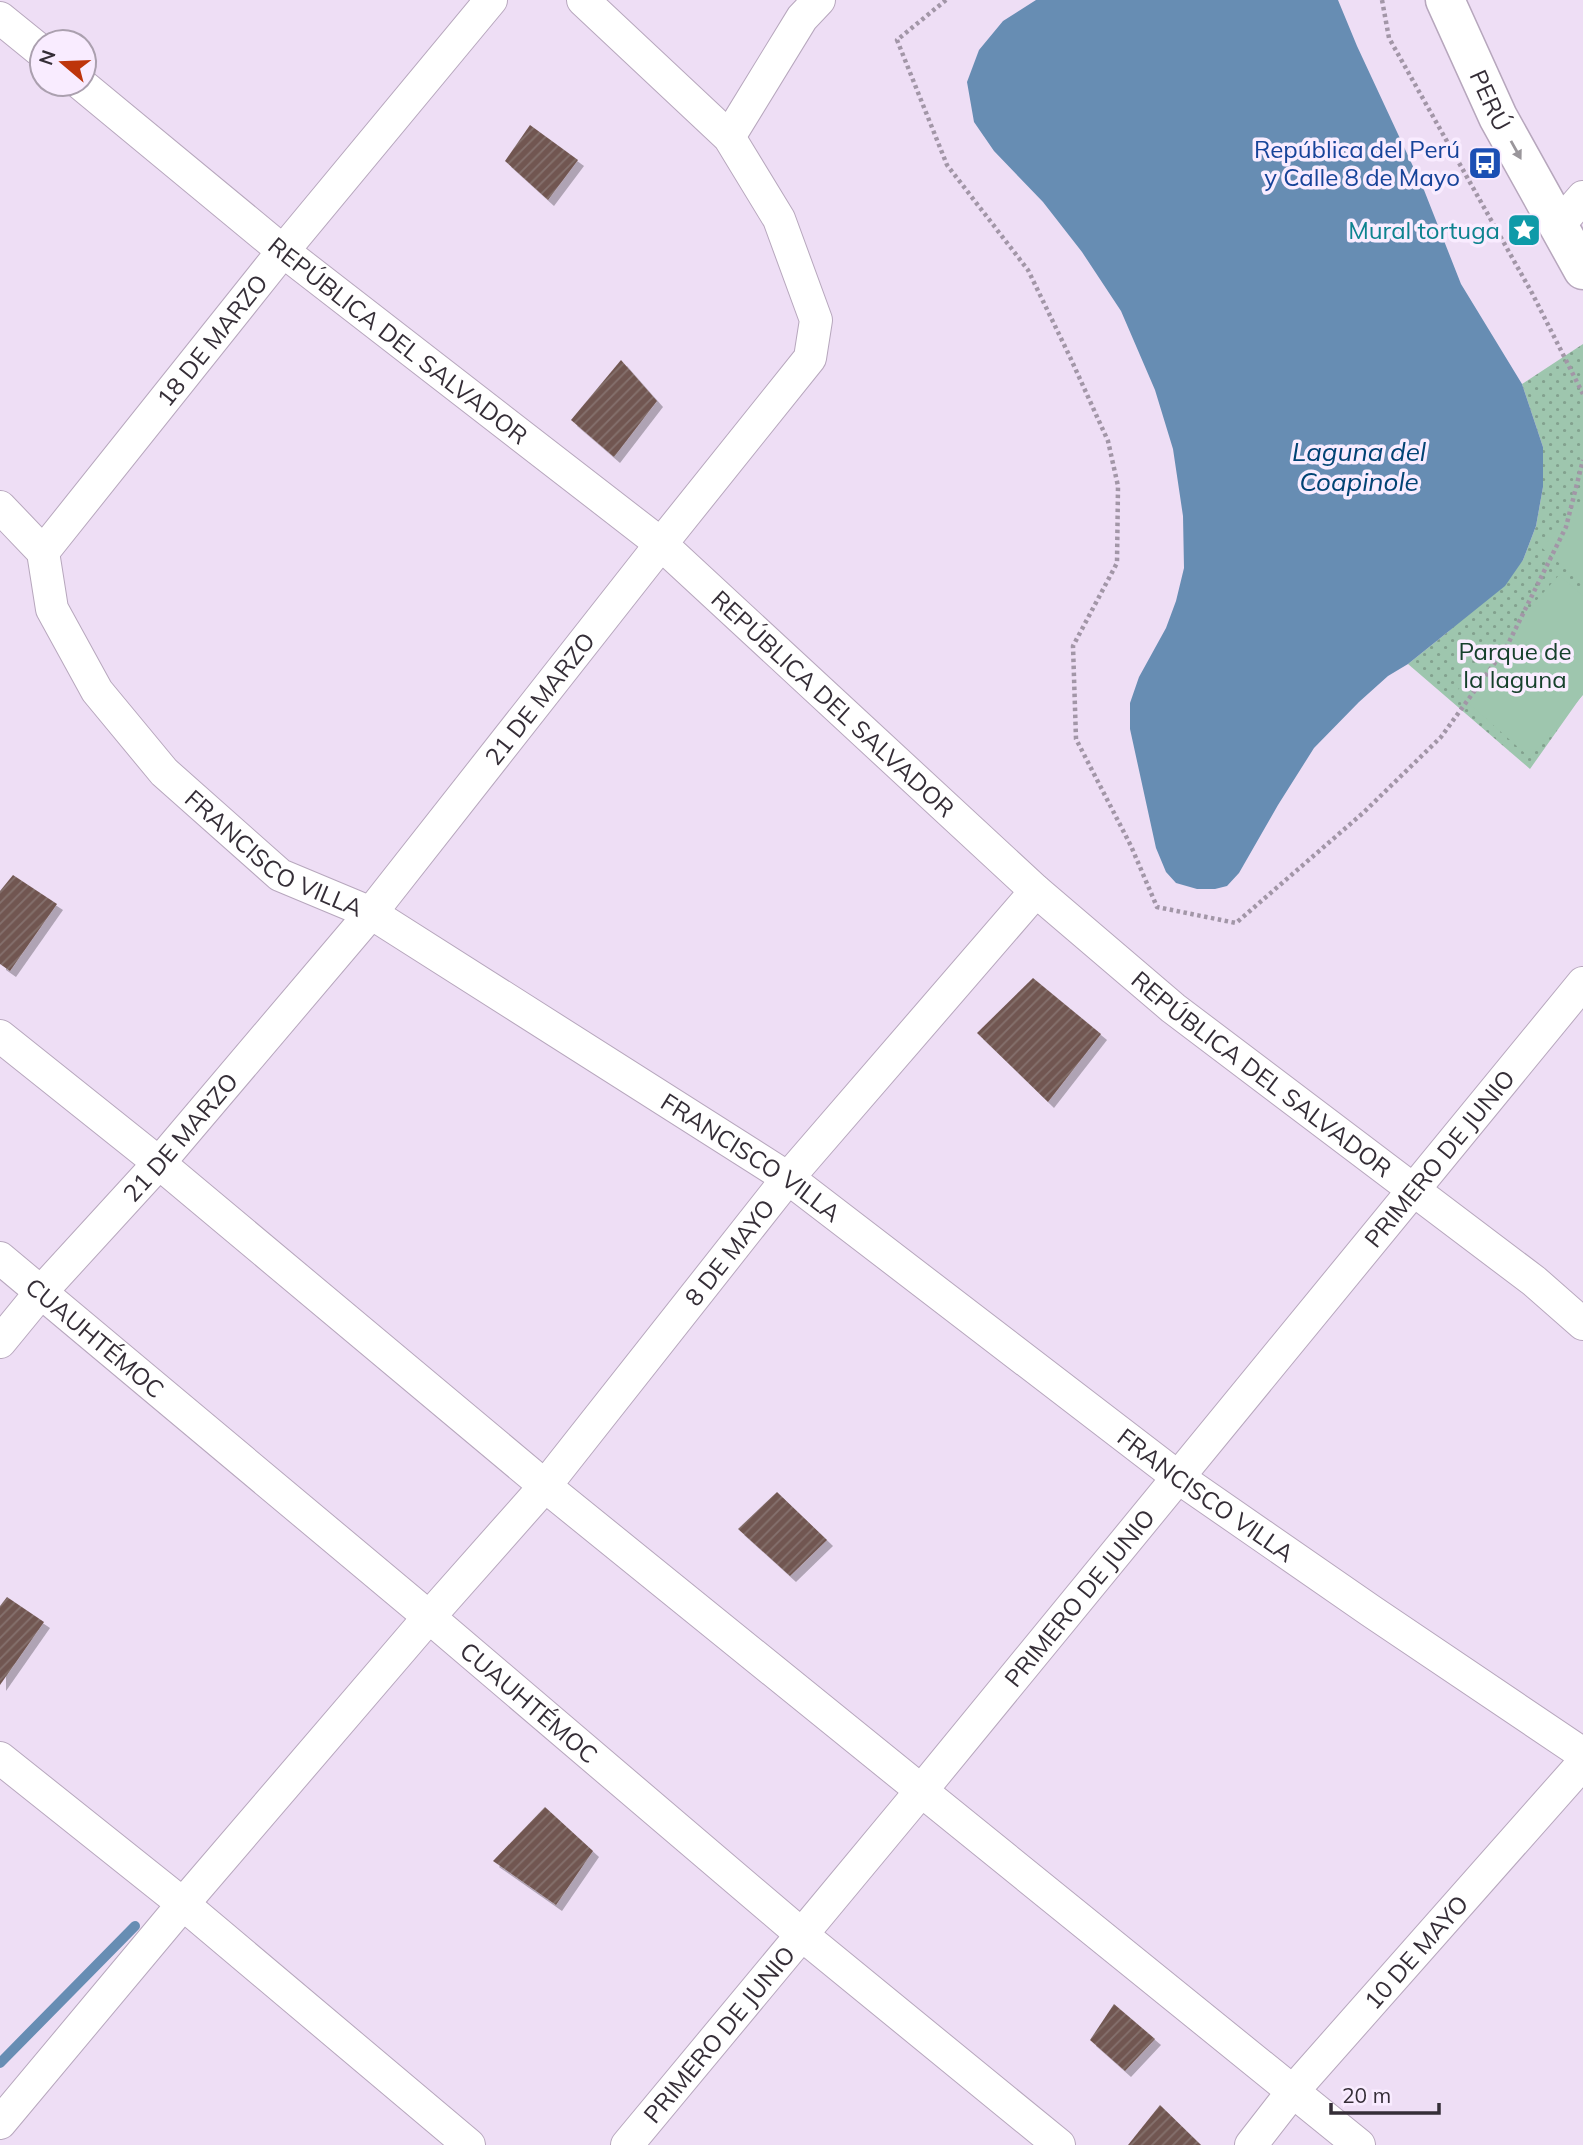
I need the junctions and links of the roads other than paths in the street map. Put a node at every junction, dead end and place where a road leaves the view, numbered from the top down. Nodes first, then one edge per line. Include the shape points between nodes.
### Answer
1 (491, 0) edge
2 (583, 0) edge
3 (819, 0) edge
4 (1445, 0) edge
5 (0, 18) edge
6 (28, 41) edge
7 (97, 98) edge
8 (729, 137) junction
9 (1583, 197) edge
10 (1558, 226) junction
11 (283, 251) junction
12 (1583, 270) edge
13 (0, 507) edge
14 (661, 544) junction
15 (43, 552) junction
16 (1036, 891) junction
17 (371, 913) junction
18 (1583, 983) edge
19 (0, 1035) edge
20 (159, 1163) junction
21 (788, 1178) junction
22 (1413, 1189) junction
23 (0, 1258) edge
24 (41, 1292) junction
25 (1583, 1324) edge
26 (0, 1342) edge
27 (1179, 1478) junction
28 (545, 1486) junction
29 (429, 1617) junction
30 (1583, 1754) edge
31 (0, 1758) edge
32 (1583, 1763) edge
33 (921, 1791) junction
34 (183, 1904) junction
35 (801, 1934) junction
36 (1293, 2091) junction
37 (0, 2123) edge
38 (469, 2145) edge
39 (626, 2145) edge
40 (1059, 2145) edge
41 (1251, 2145) edge
42 (1359, 2145) edge

1 - 11 street, 18 DE MARZO
2 - 8 street, 21 DE MARZO
3 - 8 street via 802,18
4 -> 10 street, PERÚ via 1498,117
5 - 6 street
7 - 11 street, REPÚBLICA DEL SALVADOR
8 - 14 street, 21 DE MARZO via 779,219 816,320 810,358
9 - 10 street
10 - 12 street, PERÚ
11 - 14 street, REPÚBLICA DEL SALVADOR
11 - 15 street, 18 DE MARZO
13 - 15 street
14 - 16 street, REPÚBLICA DEL SALVADOR
14 - 17 street, 21 DE MARZO
15 - 17 street, FRANCISCO VILLA via 52,609 90,679 164,772 280,875
16 - 21 street, 8 DE MAYO
16 - 22 street, REPÚBLICA DEL SALVADOR via 1173,1008
17 - 20 street, 21 DE MARZO
17 - 21 street, FRANCISCO VILLA
18 - 22 street, PRIMERO DE JUNIO
19 - 20 street
20 - 24 street, 21 DE MARZO
20 - 28 street
21 - 27 street, FRANCISCO VILLA
21 - 28 street, 8 DE MAYO
22 - 25 street, REPÚBLICA DEL SALVADOR
22 - 27 street, PRIMERO DE JUNIO
23 - 24 street, CUAUHTÉMOC
24 - 26 street, 21 DE MARZO
24 - 29 street, CUAUHTÉMOC
27 - 30 street, FRANCISCO VILLA
27 - 33 street, PRIMERO DE JUNIO
28 - 29 street, 8 DE MAYO
28 - 33 street
29 - 34 street, 8 DE MAYO
29 - 35 street, CUAUHTÉMOC
31 - 34 street
32 - 36 street, 10 DE MAYO
33 - 35 street, PRIMERO DE JUNIO
33 - 36 street
34 - 37 street, 8 DE MAYO
34 - 38 street
35 - 39 street, PRIMERO DE JUNIO
35 - 40 street, CUAUHTÉMOC
36 - 41 street, 10 DE MAYO
36 - 42 street

